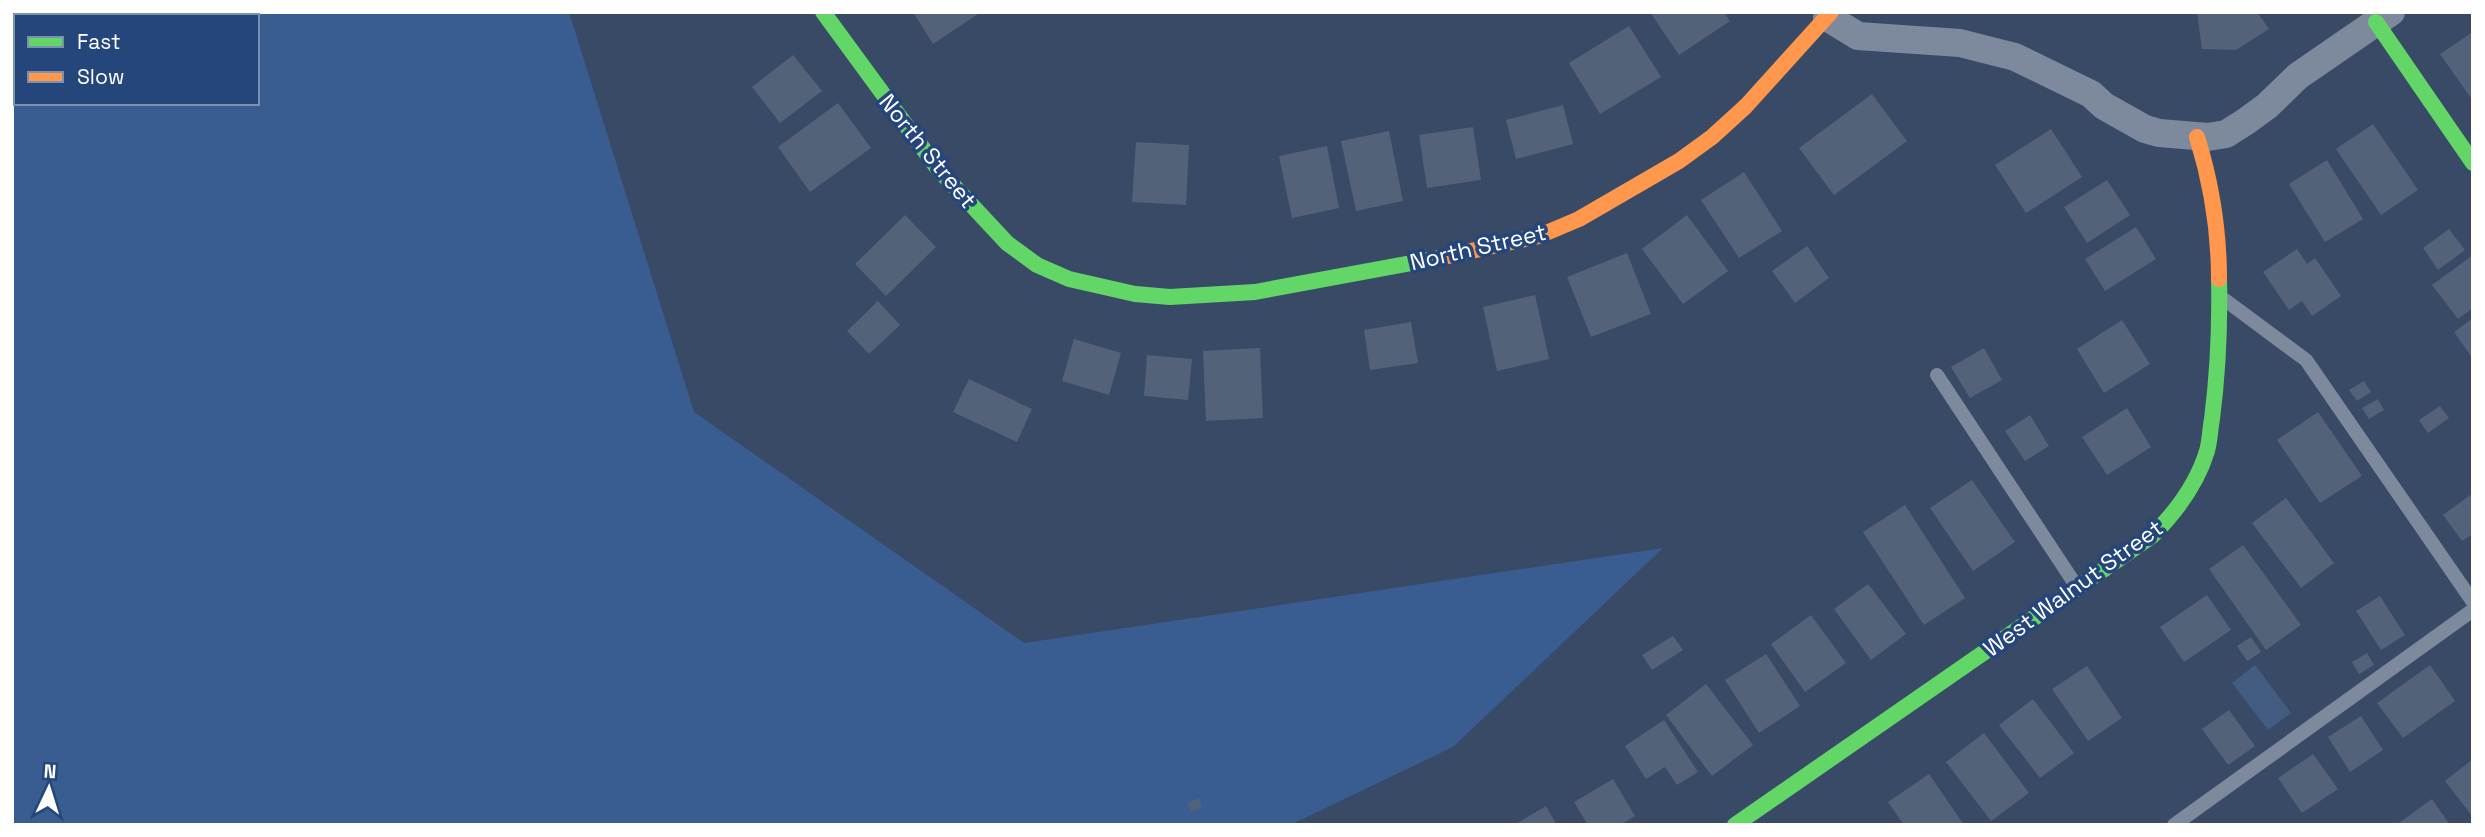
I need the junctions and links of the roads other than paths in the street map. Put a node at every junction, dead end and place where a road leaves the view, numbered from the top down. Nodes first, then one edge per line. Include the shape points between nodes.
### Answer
1 (823, 12) edge
2 (1829, 15) edge
3 (2383, 17) edge
4 (2197, 137) junction
5 (2473, 163) edge
6 (2218, 295) junction
7 (1937, 375) dead end
8 (2077, 589) junction
9 (2473, 603) edge
10 (2473, 610) edge
11 (1735, 825) edge
12 (2174, 825) edge

1 - 2 street, North Street via 938,169 1007,243 1037,265 1069,279 1170,297 1298,285 1539,236 1579,219 1712,137
2 - 4 street, North Street via 1857,36 1960,43 2015,57 2091,94 2145,129
3 - 4 street via 2298,76 2245,122 2226,134
3 - 5 street
4 - 6 street, West Walnut Street via 2219,244
6 - 8 street, West Walnut Street via 2219,343 2207,450 2191,488 2152,536
6 - 9 lane via 2306,360
7 - 8 lane
8 - 11 street, West Walnut Street
10 - 12 lane

